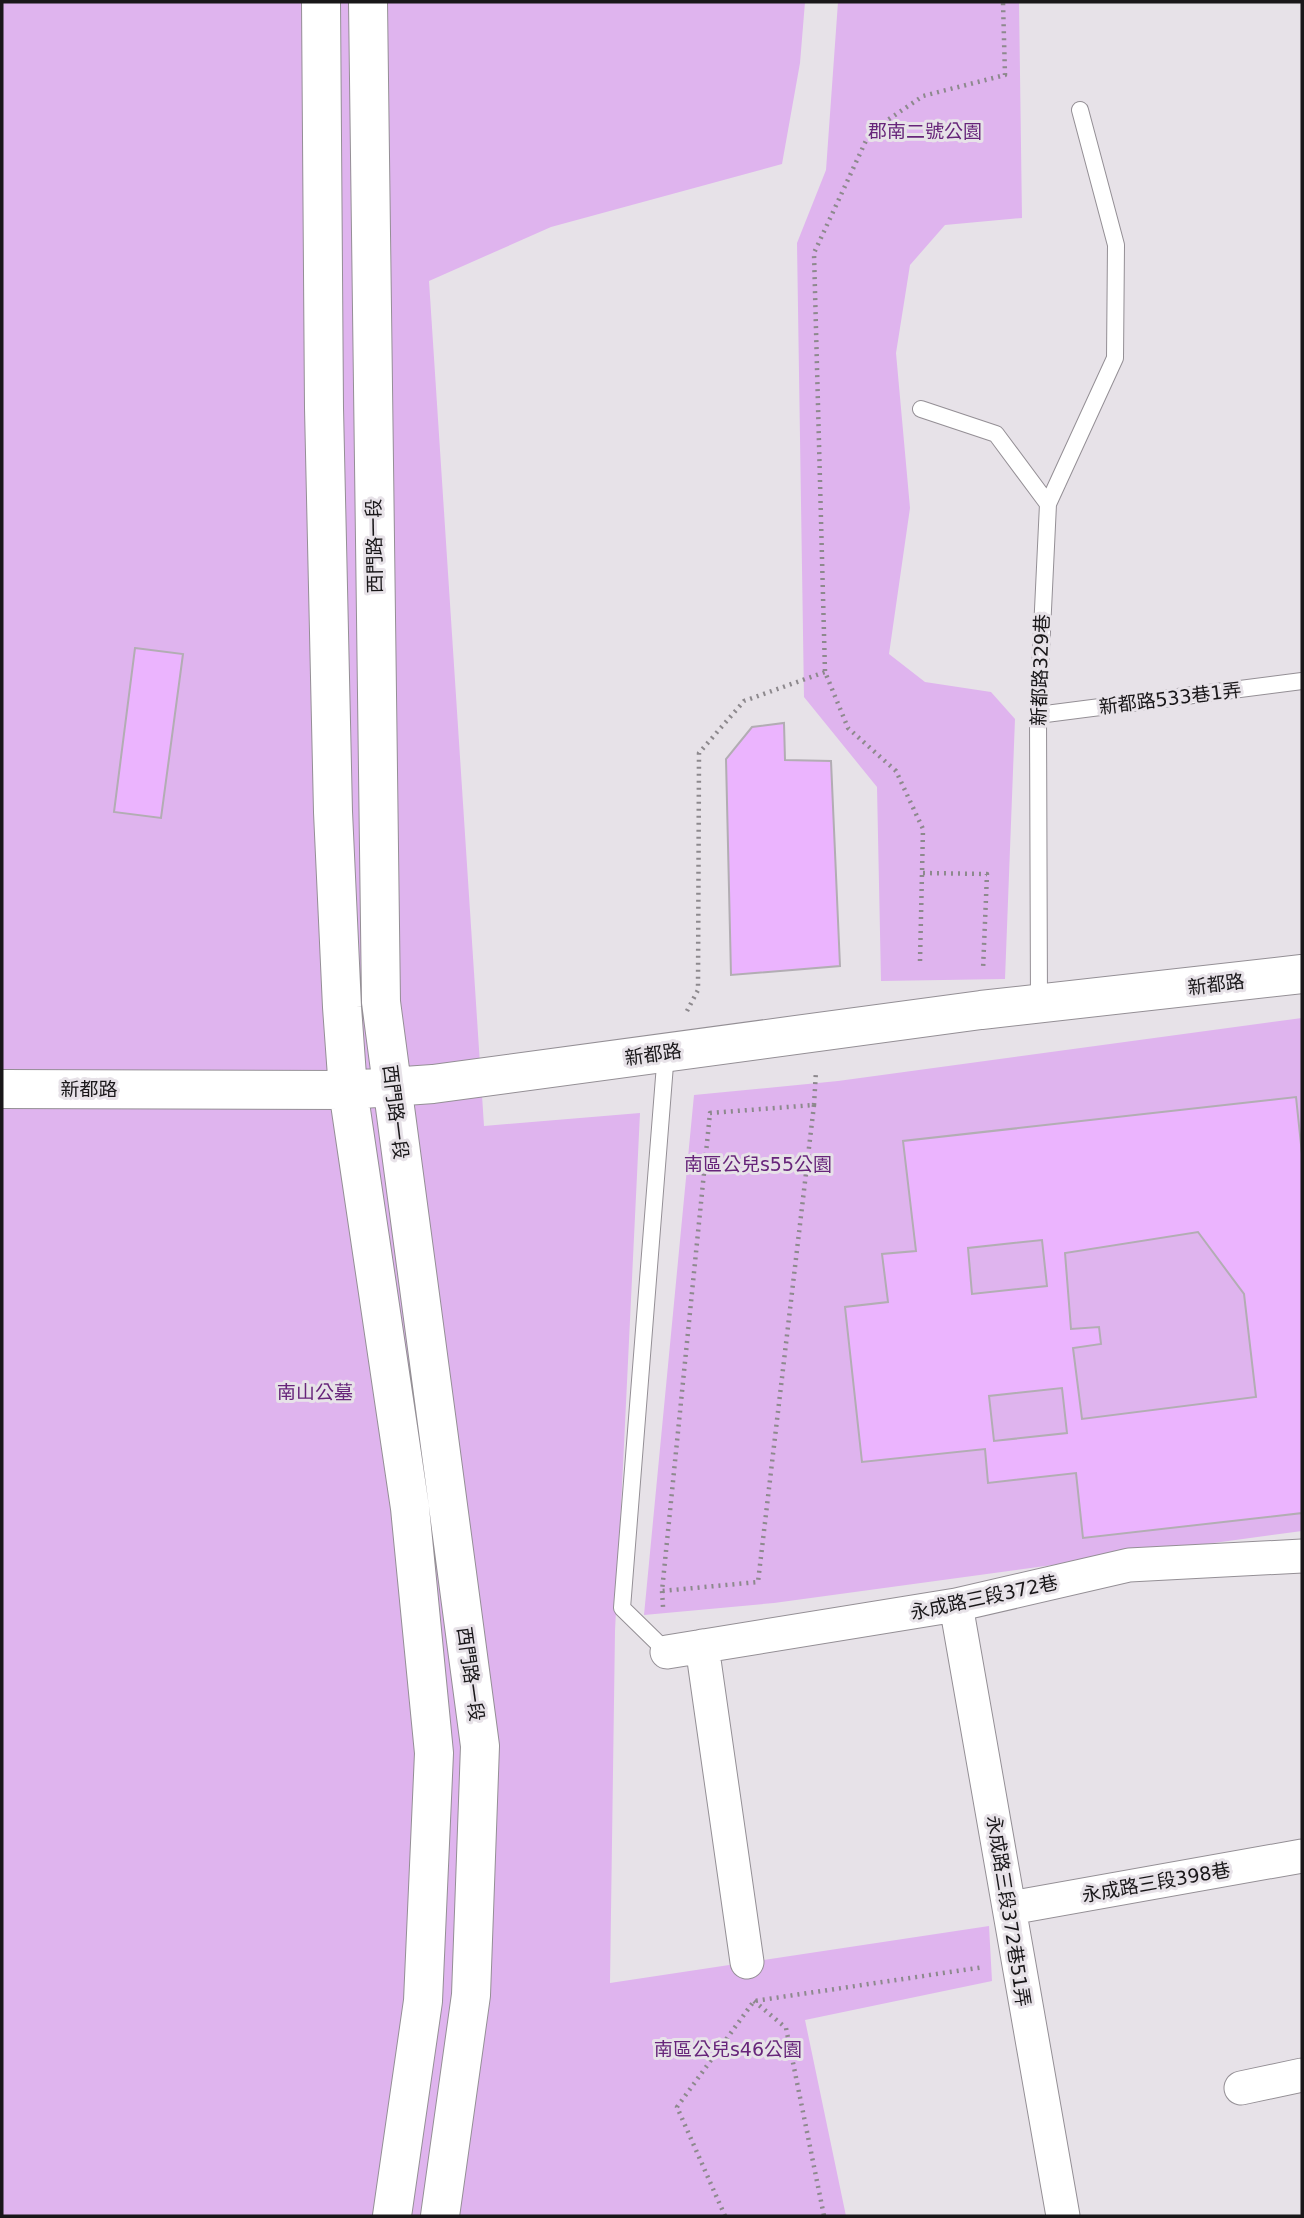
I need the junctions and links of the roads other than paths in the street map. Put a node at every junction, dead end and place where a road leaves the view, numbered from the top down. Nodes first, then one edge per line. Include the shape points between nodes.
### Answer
1 (321, 2) edge
2 (368, 2) edge
3 (1080, 110) dead end
4 (921, 409) dead end
5 (1048, 504) junction
6 (1302, 681) edge
7 (1038, 715) junction
8 (1302, 974) edge
9 (1040, 1004) junction
10 (666, 1052) junction
11 (393, 1087) junction
12 (2, 1089) edge
13 (348, 1090) junction
14 (1302, 1556) edge
15 (956, 1605) junction
16 (702, 1646) junction
17 (667, 1652) joint
18 (1302, 1856) edge
19 (1010, 1908) junction
20 (747, 1962) road end
21 (1302, 2075) edge
22 (1241, 2088) dead end
23 (392, 2216) edge
24 (440, 2216) edge
25 (1063, 2216) edge

1 - 13 street via 333,798
2 - 11 street, 西門路一段 via 381,1002
3 - 5 lane via 1116,245 1115,358
4 - 5 lane via 996,434
5 - 7 lane, 新都路329巷
6 - 7 lane, 新都路533巷1弄
7 - 9 lane, 新都路329巷
8 - 9 street, 新都路
9 - 10 street, 新都路
10 - 11 street, 新都路
10 - 17 lane via 622,1608
11 - 13 street, 新都路
11 - 24 street, 西門路一段 via 480,1746 471,1995
12 - 13 street, 新都路
13 - 23 street via 410,1508 434,1753 423,2001
14 - 15 street, 永成路三段372巷 via 1129,1565
15 - 16 street, 永成路三段372巷
15 - 19 street, 永成路三段372巷51弄
16 - 17 street, 永成路三段372巷
16 - 20 street
18 - 19 street, 永成路三段398巷
19 - 25 street, 永成路三段372巷51弄
21 - 22 street

